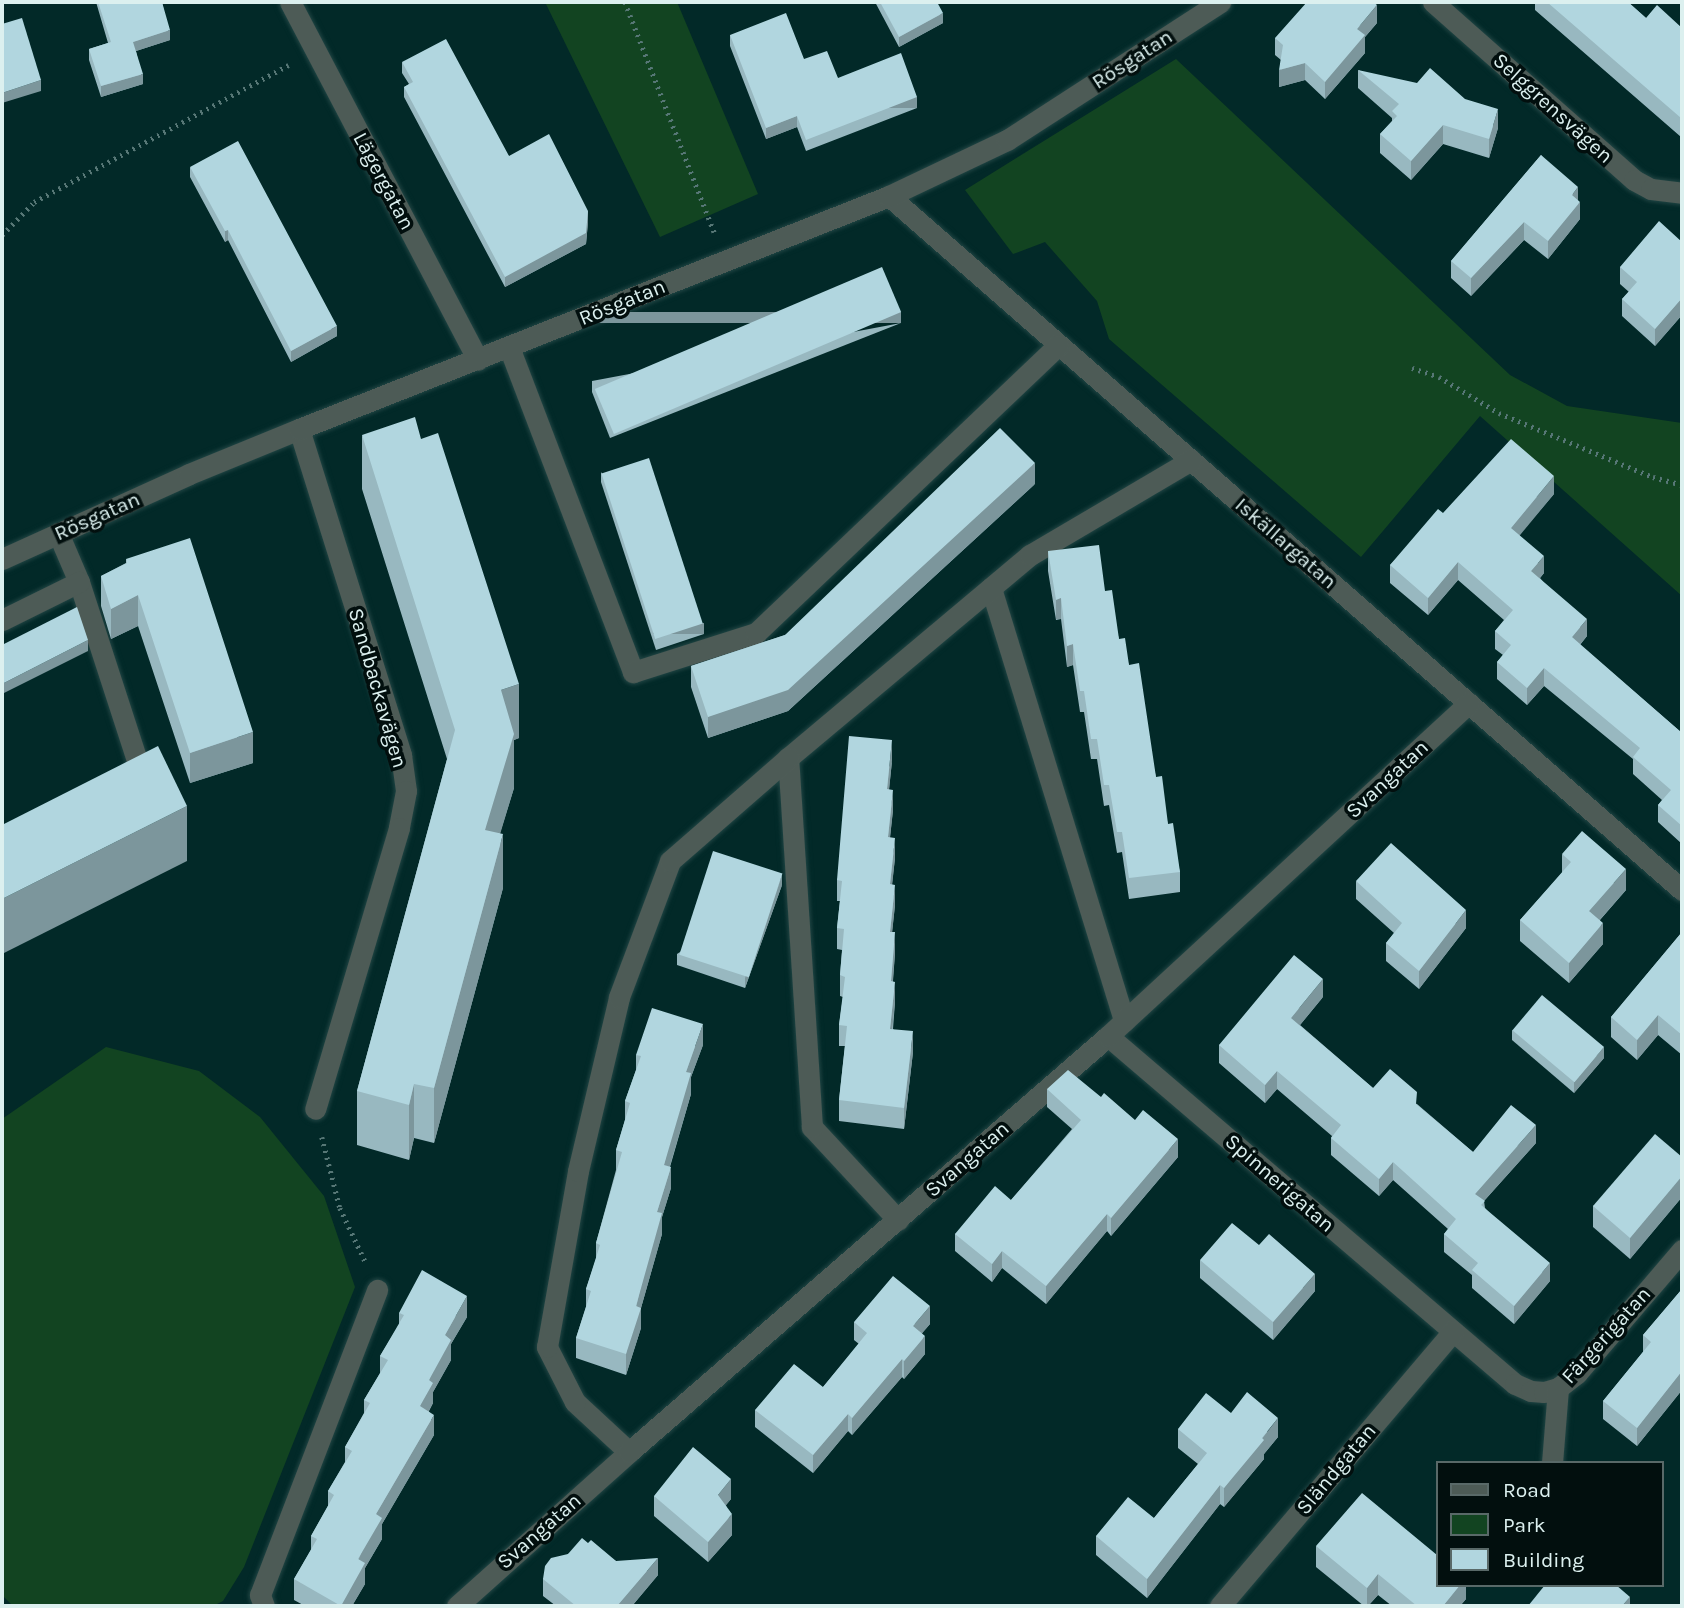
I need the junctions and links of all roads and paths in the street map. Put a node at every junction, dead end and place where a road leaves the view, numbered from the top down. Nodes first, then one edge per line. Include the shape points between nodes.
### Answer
1 (290, 2) edge
2 (625, 2) edge
3 (1220, 2) edge
4 (1433, 2) edge
5 (316, 50) junction
6 (1682, 193) edge
7 (889, 196) junction
8 (2, 235) edge
9 (725, 262) junction
10 (1058, 345) junction
11 (509, 347) junction
12 (478, 360) junction
13 (1412, 368) dead end
14 (299, 429) junction
15 (1191, 460) junction
16 (1682, 485) edge
17 (58, 533) junction
18 (2, 559) edge
19 (79, 582) junction
20 (991, 588) junction
21 (2, 620) edge
22 (1469, 703) junction
23 (788, 758) junction
24 (106, 788) edge
25 (1682, 890) edge
26 (1124, 1021) junction
27 (1108, 1036) junction
28 (315, 1110) joint
29 (898, 1220) junction
30 (1682, 1250) edge
31 (377, 1290) joint
32 (1453, 1331) junction
33 (1558, 1388) junction
34 (629, 1452) junction
35 (1552, 1461) edge
36 (264, 1606) edge
37 (457, 1606) edge
38 (1220, 1606) edge

1 - 5 street, Lägergatan
2 - 9 path
3 - 7 street, Rösgatan via 1007,140
4 - 6 street, Selggrensvägen via 1634,180 1651,190
5 - 8 path via 34,202
5 - 12 street, Lägergatan
7 - 9 street, Rösgatan
7 - 10 street, Iskällargatan
9 - 11 street, Rösgatan
10 - 11 street via 756,633 633,672
10 - 15 street, Iskällargatan
11 - 12 street, Rösgatan
12 - 14 street, Rösgatan
13 - 16 path via 1439,377 1499,413
14 - 17 street, Rösgatan
14 - 28 street, Sandbackavägen via 401,755 406,791
15 - 20 street via 1059,536
15 - 22 street, Iskällargatan
17 - 18 street, Rösgatan
17 - 19 street
19 - 21 street
19 - 24 street via 140,771
20 - 23 street
20 - 26 street
22 - 25 street, Iskällargatan
22 - 26 street, Svangatan
23 - 29 street via 812,1127
23 - 34 street via 670,861 619,997 578,1171 547,1347 575,1402
26 - 27 street, Svangatan
27 - 29 street, Svangatan
27 - 32 street, Spinnerigatan
28 - 31 path via 341,1208
29 - 34 street, Svangatan
30 - 33 street, Färgerigatan via 1577,1373
31 - 36 street via 260,1595
32 - 33 street, Färgerigatan via 1515,1384 1544,1392
32 - 38 street, Sländgatan
33 - 35 street
34 - 37 street, Svangatan

